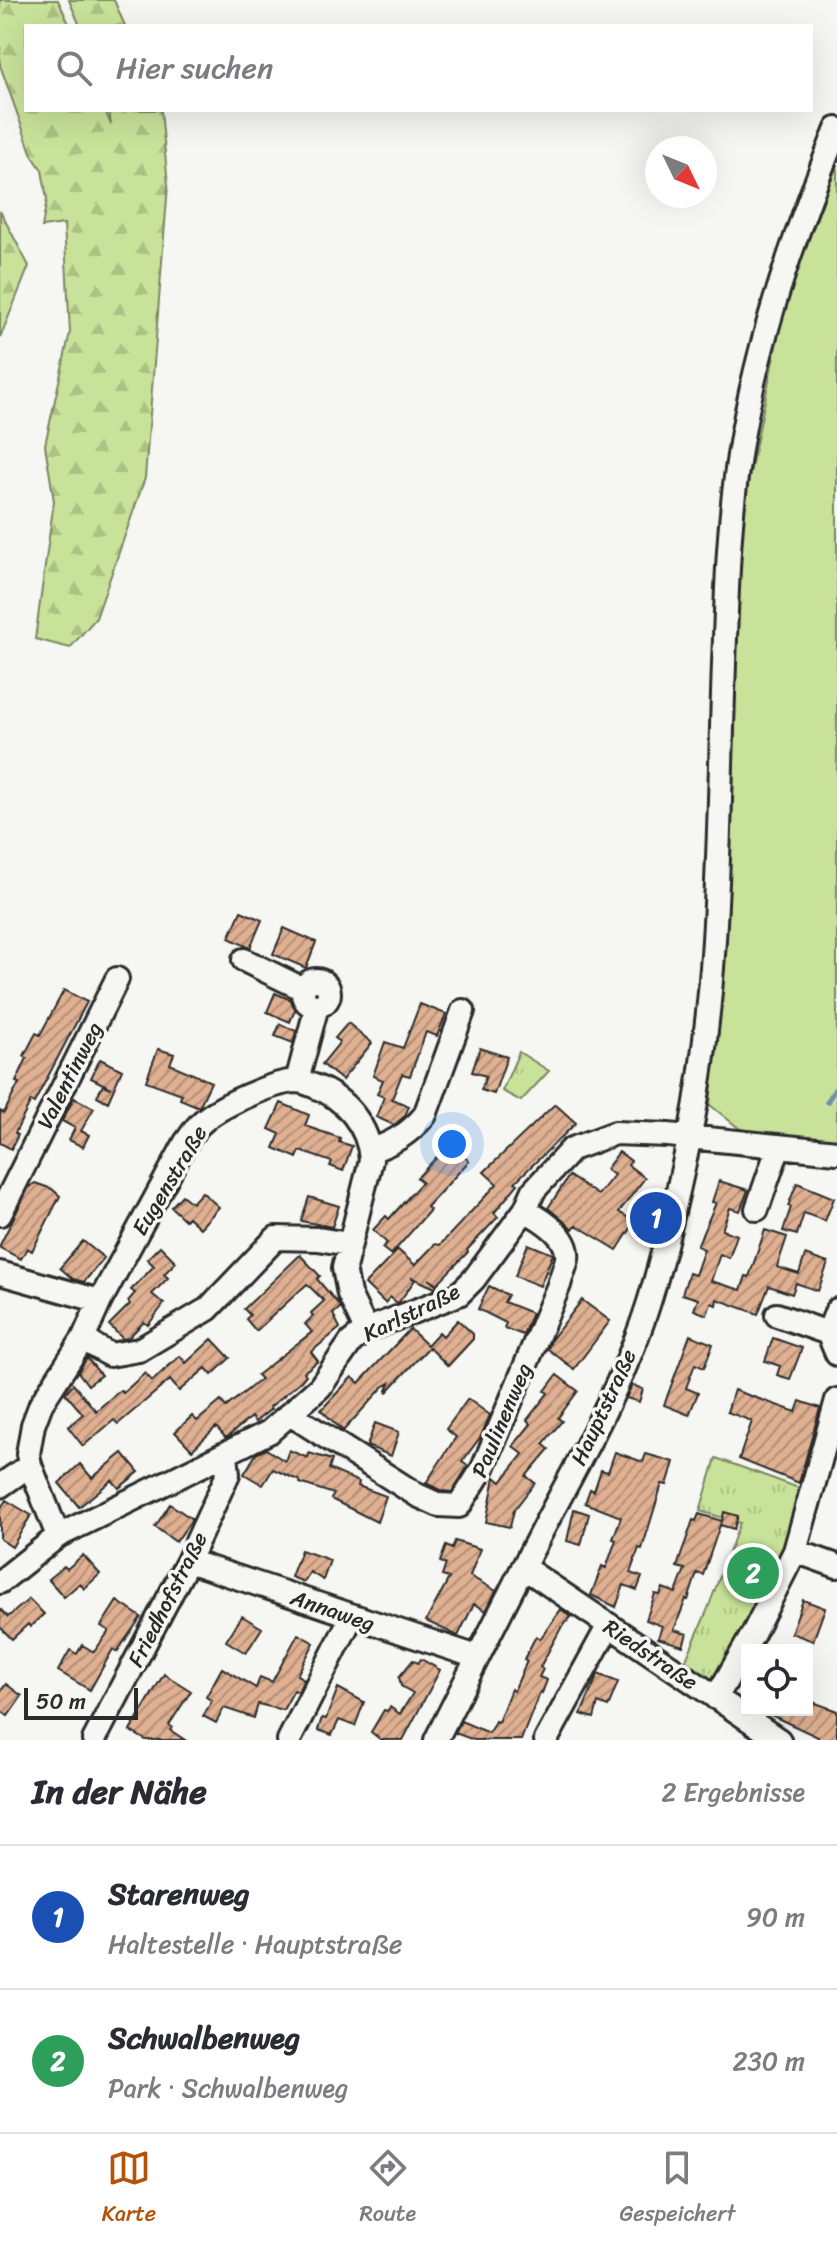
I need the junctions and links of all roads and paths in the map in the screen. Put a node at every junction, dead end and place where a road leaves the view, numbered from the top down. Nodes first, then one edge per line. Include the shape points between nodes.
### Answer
1 (837, 129) edge
2 (244, 960) dead end
3 (117, 979) dead end
4 (463, 1011) dead end
5 (297, 1081) junction
6 (690, 1137) junction
7 (779, 1146) junction
8 (370, 1151) junction
9 (837, 1152) edge
10 (757, 1209) dead end
11 (525, 1210) junction
12 (0, 1214) edge
13 (348, 1244) junction
14 (0, 1273) edge
15 (100, 1301) junction
16 (837, 1310) edge
17 (777, 1315) dead end
18 (366, 1330) junction
19 (828, 1333) junction
20 (83, 1339) junction
21 (837, 1354) edge
22 (837, 1400) edge
23 (290, 1414) junction
24 (226, 1455) junction
25 (30, 1465) junction
26 (0, 1486) edge
27 (58, 1536) junction
28 (795, 1551) junction
29 (188, 1561) junction
30 (837, 1566) edge
31 (523, 1567) junction
32 (0, 1582) edge
33 (352, 1616) junction
34 (609, 1625) junction
35 (477, 1657) junction
36 (716, 1698) junction
37 (94, 1740) edge
38 (289, 1740) edge
39 (436, 1740) edge
40 (546, 1740) edge
41 (779, 1740) edge

1 - 6 street, Hauptstraße via 774,280 736,476 727,574 713,939
2 - 5 street via 310,998
3 - 12 street, Valentinweg
4 - 8 street via 425,1115 394,1143
5 - 8 street via 340,1100 354,1115
5 - 15 street, Eugenstraße via 259,1091 199,1124
6 - 7 street, Karlstraße
6 - 11 street, Karlstraße via 615,1133 572,1149 534,1190
6 - 31 street, Hauptstraße via 649,1301 603,1416
7 - 9 street, Karlstraße
7 - 10 street
8 - 13 street
11 - 18 street, Karlstraße via 459,1294
11 - 23 street, Paulinenweg via 560,1236 567,1255 483,1468 459,1506 439,1505 417,1495
13 - 18 street via 344,1268 349,1294
13 - 20 street via 276,1238 208,1309 139,1350 110,1355
14 - 15 street
15 - 20 street, Eugenstraße
16 - 19 street
17 - 19 street
18 - 23 street, Karlstraße via 351,1342 320,1387
19 - 21 street
20 - 25 street, Eugenstraße via 41,1404 33,1425
22 - 28 street
23 - 24 street, Karlstraße
24 - 27 street, Karlstraße
24 - 29 street, Friedhofstraße via 228,1474
25 - 26 street
25 - 27 street, Eugenstraße
27 - 32 street, Karlstraße
28 - 30 street
28 - 36 street
29 - 33 street, Annaweg
29 - 37 street, Friedhofstraße
31 - 34 street, Riedstraße
31 - 35 street, Hauptstraße
33 - 35 street, Annaweg
33 - 38 street
34 - 36 street, Riedstraße
34 - 40 street
35 - 39 street, Hauptstraße
36 - 41 street, Riedstraße

